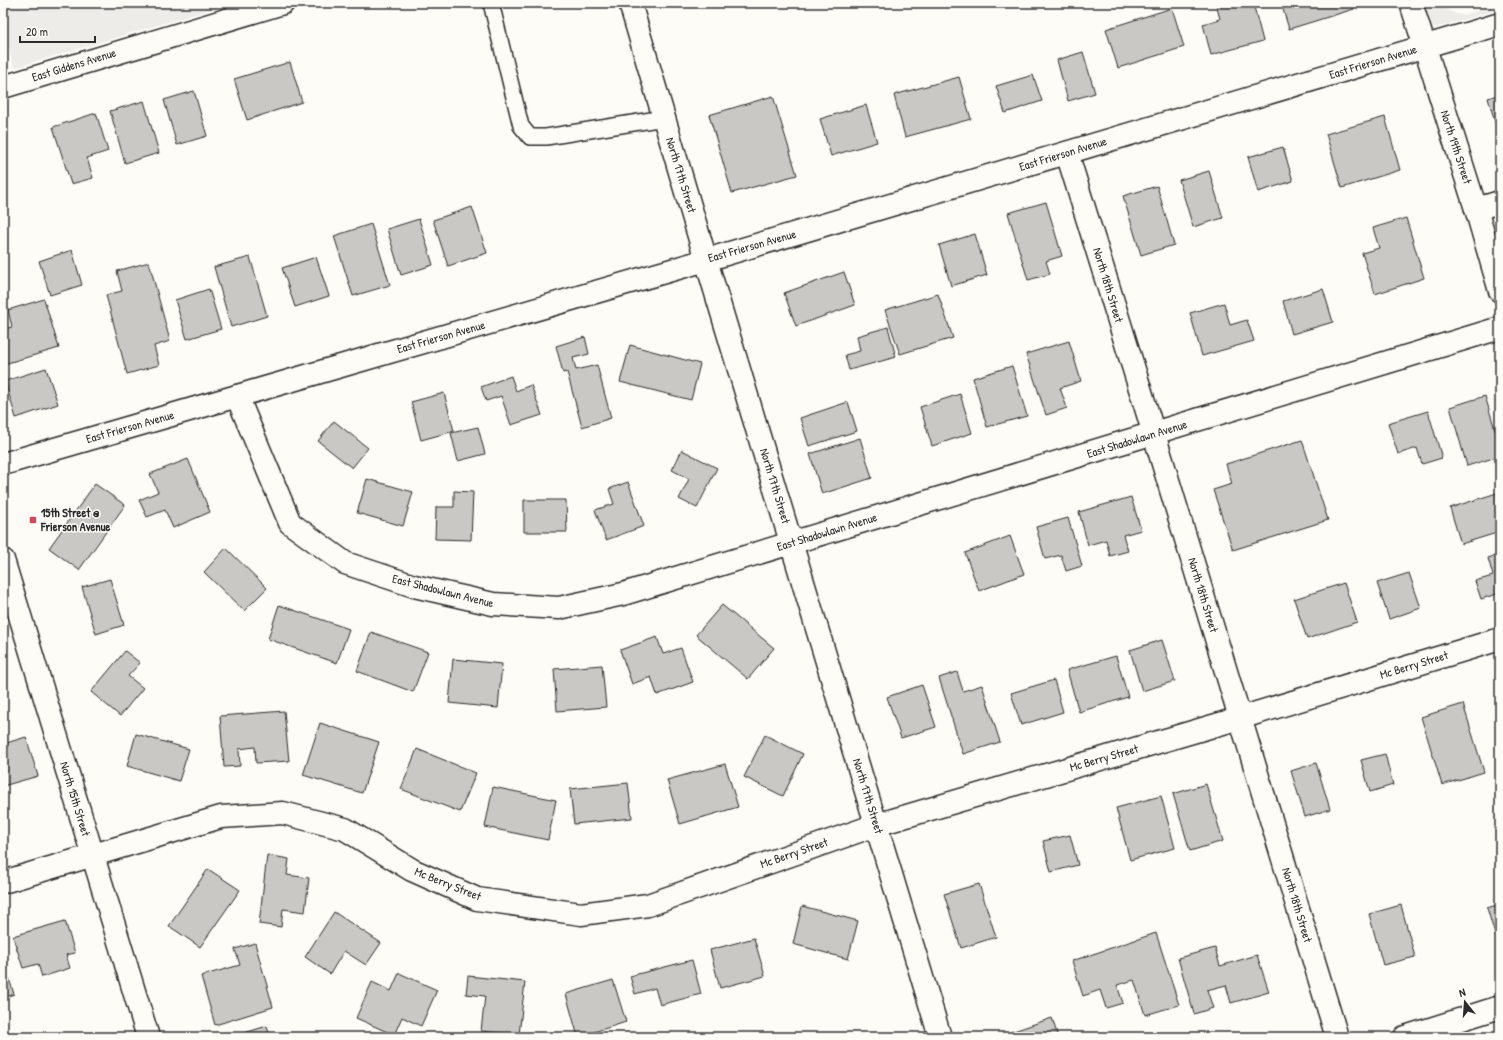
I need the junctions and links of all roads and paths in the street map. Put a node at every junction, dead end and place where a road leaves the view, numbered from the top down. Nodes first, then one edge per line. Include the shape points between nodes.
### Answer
1 (283, 3) edge
2 (491, 3) edge
3 (630, 3) edge
4 (1411, 3) edge
5 (1500, 24) edge
6 (1424, 47) junction
7 (3, 87) edge
8 (664, 118) junction
9 (1067, 153) junction
10 (1500, 202) edge
11 (1476, 209) junction
12 (706, 260) junction
13 (1500, 291) edge
14 (1500, 328) edge
15 (237, 396) junction
16 (1154, 434) junction
17 (3, 464) edge
18 (792, 543) junction
19 (3, 560) edge
20 (1500, 639) edge
21 (1240, 718) junction
22 (876, 825) junction
23 (92, 855) junction
24 (3, 882) edge
25 (1500, 1007) edge
26 (148, 1037) edge
27 (940, 1037) edge
28 (1337, 1037) edge
29 (1405, 1037) edge

1 - 7 street, East Giddens Avenue
2 - 8 lane via 520,126 530,136 546,137
3 - 8 street, North 17th Street
4 - 6 street, North 19th Street
5 - 6 street, East Frierson Avenue
6 - 9 street, East Frierson Avenue
6 - 11 street, North 19th Street
8 - 12 street, North 17th Street
9 - 12 street, East Frierson Avenue
9 - 16 street, North 18th Street
10 - 11 street
11 - 13 street, North 19th Street
12 - 15 street, East Frierson Avenue
12 - 18 street, North 17th Street
14 - 16 street, East Shadowlawn Avenue
15 - 17 street, East Frierson Avenue
15 - 18 street, East Shadowlawn Avenue via 290,523 345,563 414,586 493,604 559,608 623,594
16 - 18 street, East Shadowlawn Avenue
16 - 21 street, North 18th Street
18 - 22 street, North 17th Street
19 - 23 street, North 15th Street
20 - 21 street, Mc Berry Street
21 - 22 street, Mc Berry Street
21 - 28 street, North 18th Street
22 - 23 street, Mc Berry Street via 648,905 581,914 477,899 412,870 345,828 283,813 221,817
22 - 27 street, North 17th Street
23 - 24 street, Mc Berry Street
23 - 26 street, North 15th Street
25 - 29 street

